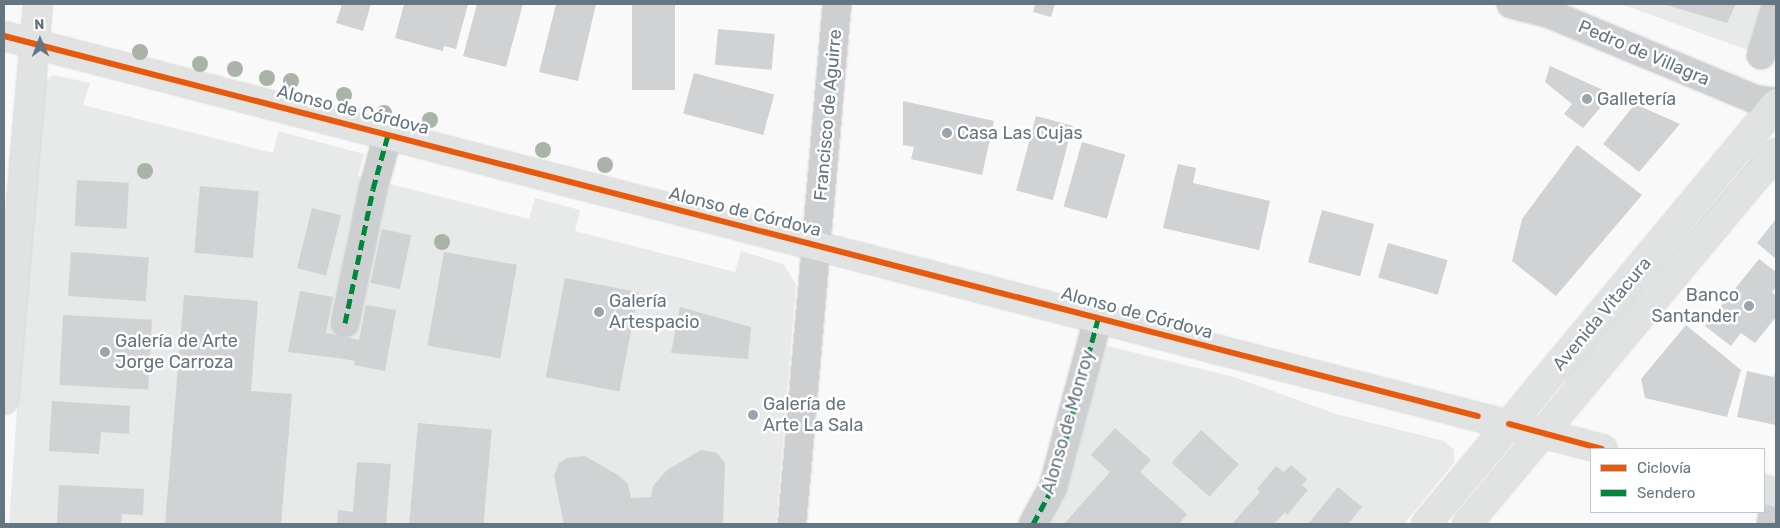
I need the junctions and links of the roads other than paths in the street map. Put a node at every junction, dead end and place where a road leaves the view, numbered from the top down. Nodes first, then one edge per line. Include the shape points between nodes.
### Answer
1 (38, 4) edge
2 (837, 4) edge
3 (1511, 4) edge
4 (1776, 6) edge
5 (4, 36) edge
6 (35, 44) junction
7 (1761, 55) dead end
8 (1776, 102) edge
9 (388, 135) junction
10 (1776, 153) edge
11 (818, 246) junction
12 (1098, 318) junction
13 (345, 323) dead end
14 (4, 400) edge
15 (1509, 424) junction
16 (1543, 434) junction
17 (1598, 448) edge
18 (1776, 498) edge
19 (792, 524) edge
20 (1033, 524) edge
21 (1426, 524) edge
22 (1467, 524) edge
23 (1771, 524) edge

1 - 6 main road
2 - 11 street, Francisco de Aguirre
3 - 8 street, Pedro de Villagra via 1550,14 1754,99
4 - 7 street
5 - 6 main road, Alonso de Córdova
6 - 9 main road, Alonso de Córdova
6 - 14 main road
8 - 15 main road, Avenida Vitacura
9 - 11 main road, Alonso de Córdova
9 - 13 street via 373,189
10 - 16 main road, Avenida Vitacura
11 - 12 main road, Alonso de Córdova
11 - 19 street, Francisco de Aguirre
12 - 15 main road, Alonso de Córdova
12 - 20 street, Alonso de Monroy via 1053,487
15 - 16 main road, Alonso de Córdova
15 - 21 main road, Avenida Vitacura
16 - 17 main road, Alonso de Córdova
16 - 22 main road, Avenida Vitacura
18 - 23 street

